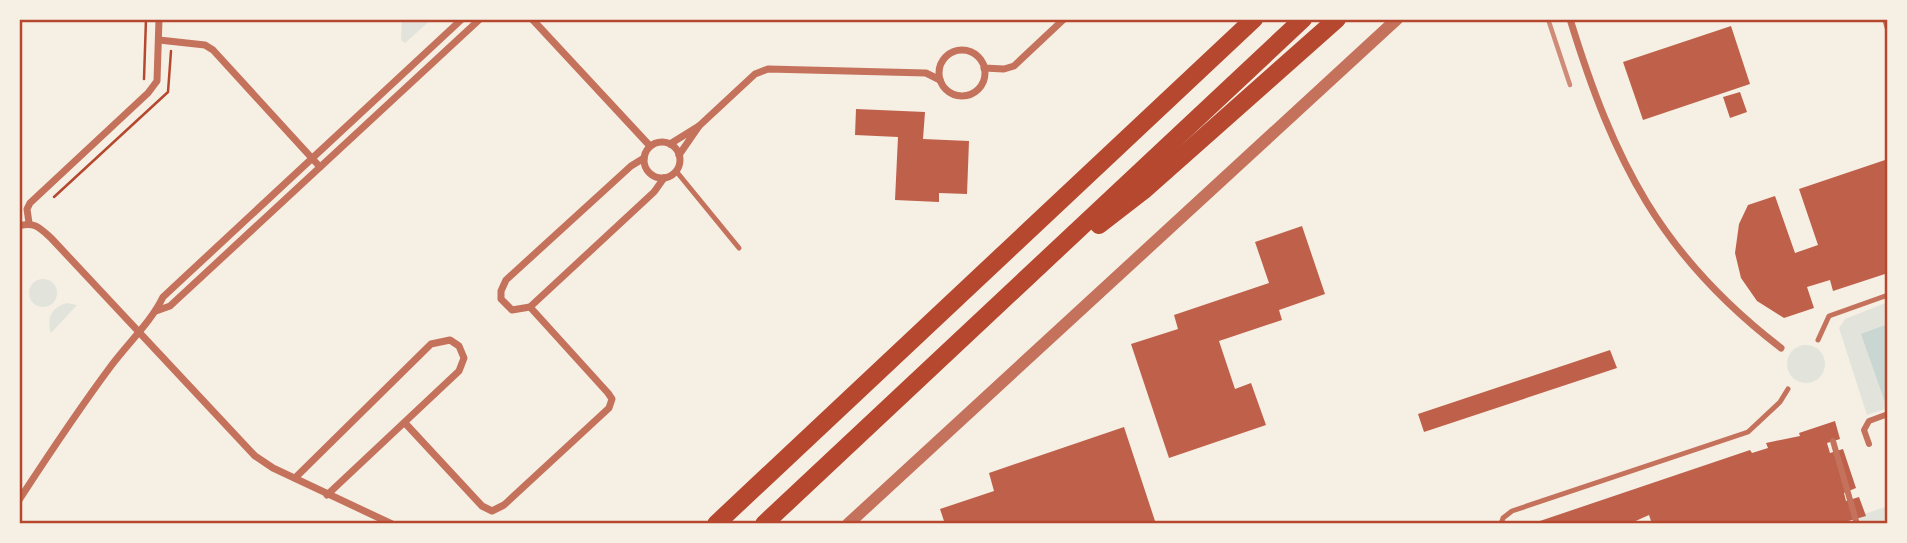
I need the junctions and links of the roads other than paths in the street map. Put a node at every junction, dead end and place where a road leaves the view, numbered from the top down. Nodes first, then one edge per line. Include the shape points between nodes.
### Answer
1 (159, 19) edge
2 (462, 19) edge
3 (480, 19) edge
4 (532, 19) edge
5 (1064, 19) edge
6 (1254, 19) edge
7 (1303, 19) edge
8 (1337, 19) edge
9 (1398, 19) edge
10 (1570, 19) edge
11 (1885, 19) edge
12 (1888, 29) edge
13 (159, 40) junction
14 (940, 66) junction
15 (984, 68) junction
16 (926, 73) junction
17 (940, 80) junction
18 (699, 126) junction
19 (670, 144) junction
20 (650, 146) junction
21 (679, 155) junction
22 (312, 157) junction
23 (644, 158) junction
24 (320, 167) junction
25 (676, 172) junction
26 (664, 178) junction
27 (29, 223) junction
28 (19, 226) edge
29 (739, 247) dead end
30 (1021, 284) junction
31 (1888, 295) edge
32 (530, 307) junction
33 (156, 312) junction
34 (137, 330) junction
35 (1818, 340) dead end
36 (1781, 348) dead end
37 (1788, 389) dead end
38 (1888, 414) edge
39 (405, 423) junction
40 (1833, 441) dead end
41 (1869, 444) dead end
42 (295, 478) junction
43 (327, 495) junction
44 (19, 500) edge
45 (392, 524) edge
46 (716, 524) edge
47 (764, 524) edge
48 (848, 524) edge
49 (1501, 524) edge
50 (1857, 524) edge

1 - 13 street
2 - 22 street
3 - 24 street
4 - 20 street
5 - 15 street via 1014,66
6 - 46 highway
7 - 30 highway
8 - 30 highway via 1143,191
9 - 48 street
10 - 36 street via 1600,107 1647,207 1711,287
11 - 12 street
13 - 22 street via 213,50
13 - 27 street via 156,81 148,93 30,204
14 - 15 street via 948,54 963,50 976,56
14 - 16 street
14 - 17 street
15 - 17 street via 982,83 971,94 949,92
16 - 17 street
16 - 18 street via 768,69 755,74
18 - 19 street
18 - 21 street
19 - 20 street
19 - 21 street
20 - 23 street
21 - 25 street
22 - 24 street
22 - 33 street via 163,297
23 - 26 street via 649,173
23 - 32 street via 506,280 501,291 506,306 512,310
24 - 33 street via 170,306
25 - 26 street
25 - 29 lane
26 - 32 street
27 - 28 street
27 - 34 street via 51,238
30 - 47 highway
31 - 35 lane via 1829,316
32 - 39 street via 608,393 612,399 609,408 492,511 482,506
33 - 34 street
34 - 42 street via 255,456
34 - 44 street
37 - 49 lane via 1748,432 1513,511
38 - 41 street via 1868,421 1864,429
39 - 42 street via 464,365 459,346 450,340 431,344
39 - 43 street
40 - 50 street
42 - 43 street
43 - 45 street

